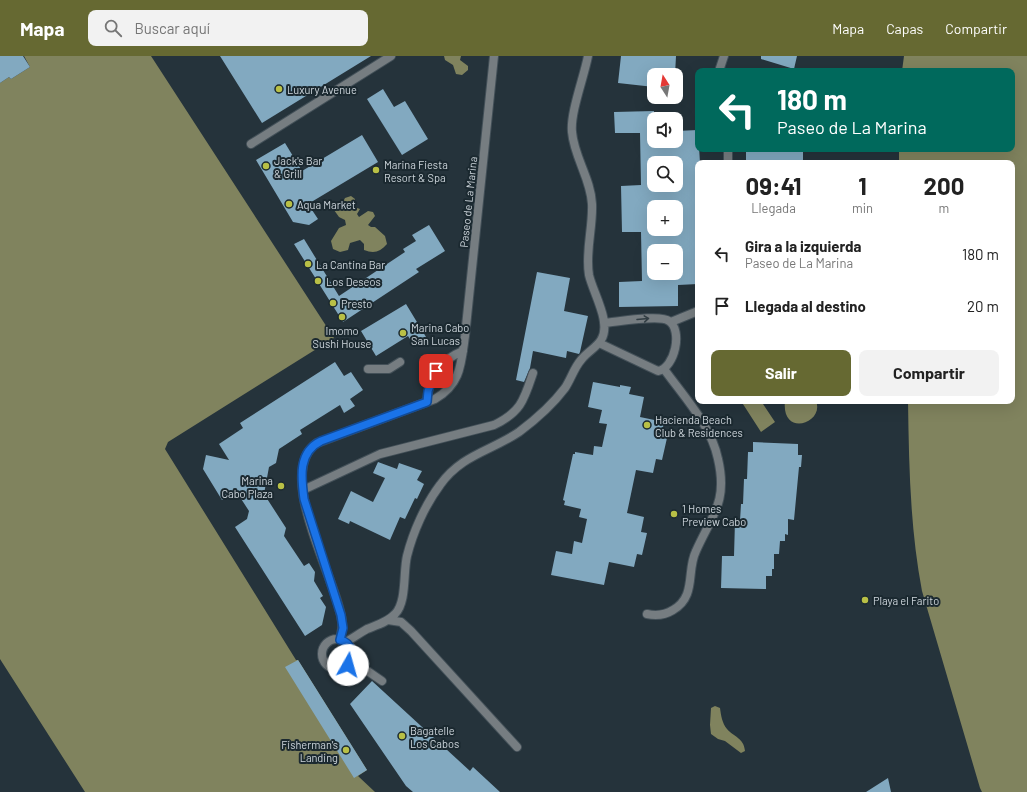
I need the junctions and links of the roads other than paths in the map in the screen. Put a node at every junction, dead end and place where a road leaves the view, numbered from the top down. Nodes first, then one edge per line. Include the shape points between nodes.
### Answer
1 (391, 56) edge
2 (494, 56) edge
3 (588, 56) edge
4 (724, 56) edge
5 (720, 68) edge
6 (251, 144) dead end
7 (695, 312) edge
8 (671, 322) junction
9 (604, 323) junction
10 (598, 343) junction
11 (463, 351) junction
12 (400, 362) dead end
13 (368, 369) dead end
14 (664, 369) junction
15 (533, 373) dead end
16 (427, 402) junction
17 (303, 490) junction
18 (647, 614) dead end
19 (388, 620) junction
20 (343, 641) junction
21 (350, 662) junction
22 (382, 681) dead end
23 (517, 747) dead end

1 - 6 street
2 - 11 street, Paseo de La Marina
3 - 9 street via 572,131 591,193 588,265
4 - 5 street
7 - 8 street
9 -> 8 street via 660,318
8 - 14 street via 676,348
9 - 10 street via 604,335
10 - 14 street via 651,368
10 - 19 street via 582,359 565,387 544,410 510,438 467,458 440,483 410,546 400,606
11 - 16 street via 451,356 436,371 428,391
11 - 16 street, Paseo de La Marina via 460,370 453,384 442,395
12 - 13 street via 389,369
14 - 18 street via 712,440 720,466 721,493 717,510 693,557 690,587 685,600 666,614
15 - 17 street via 522,404 509,417 494,425 376,455
16 - 17 street, Paseo de La Marina via 314,446 308,451 303,464
17 - 20 street, Paseo de La Marina via 341,615
19 - 20 street
19 - 23 street via 401,622 411,631
20 - 21 street, Paseo de La Marina via 352,651
20 - 21 street via 331,640 324,646 324,662 330,668 338,669
21 - 22 street

